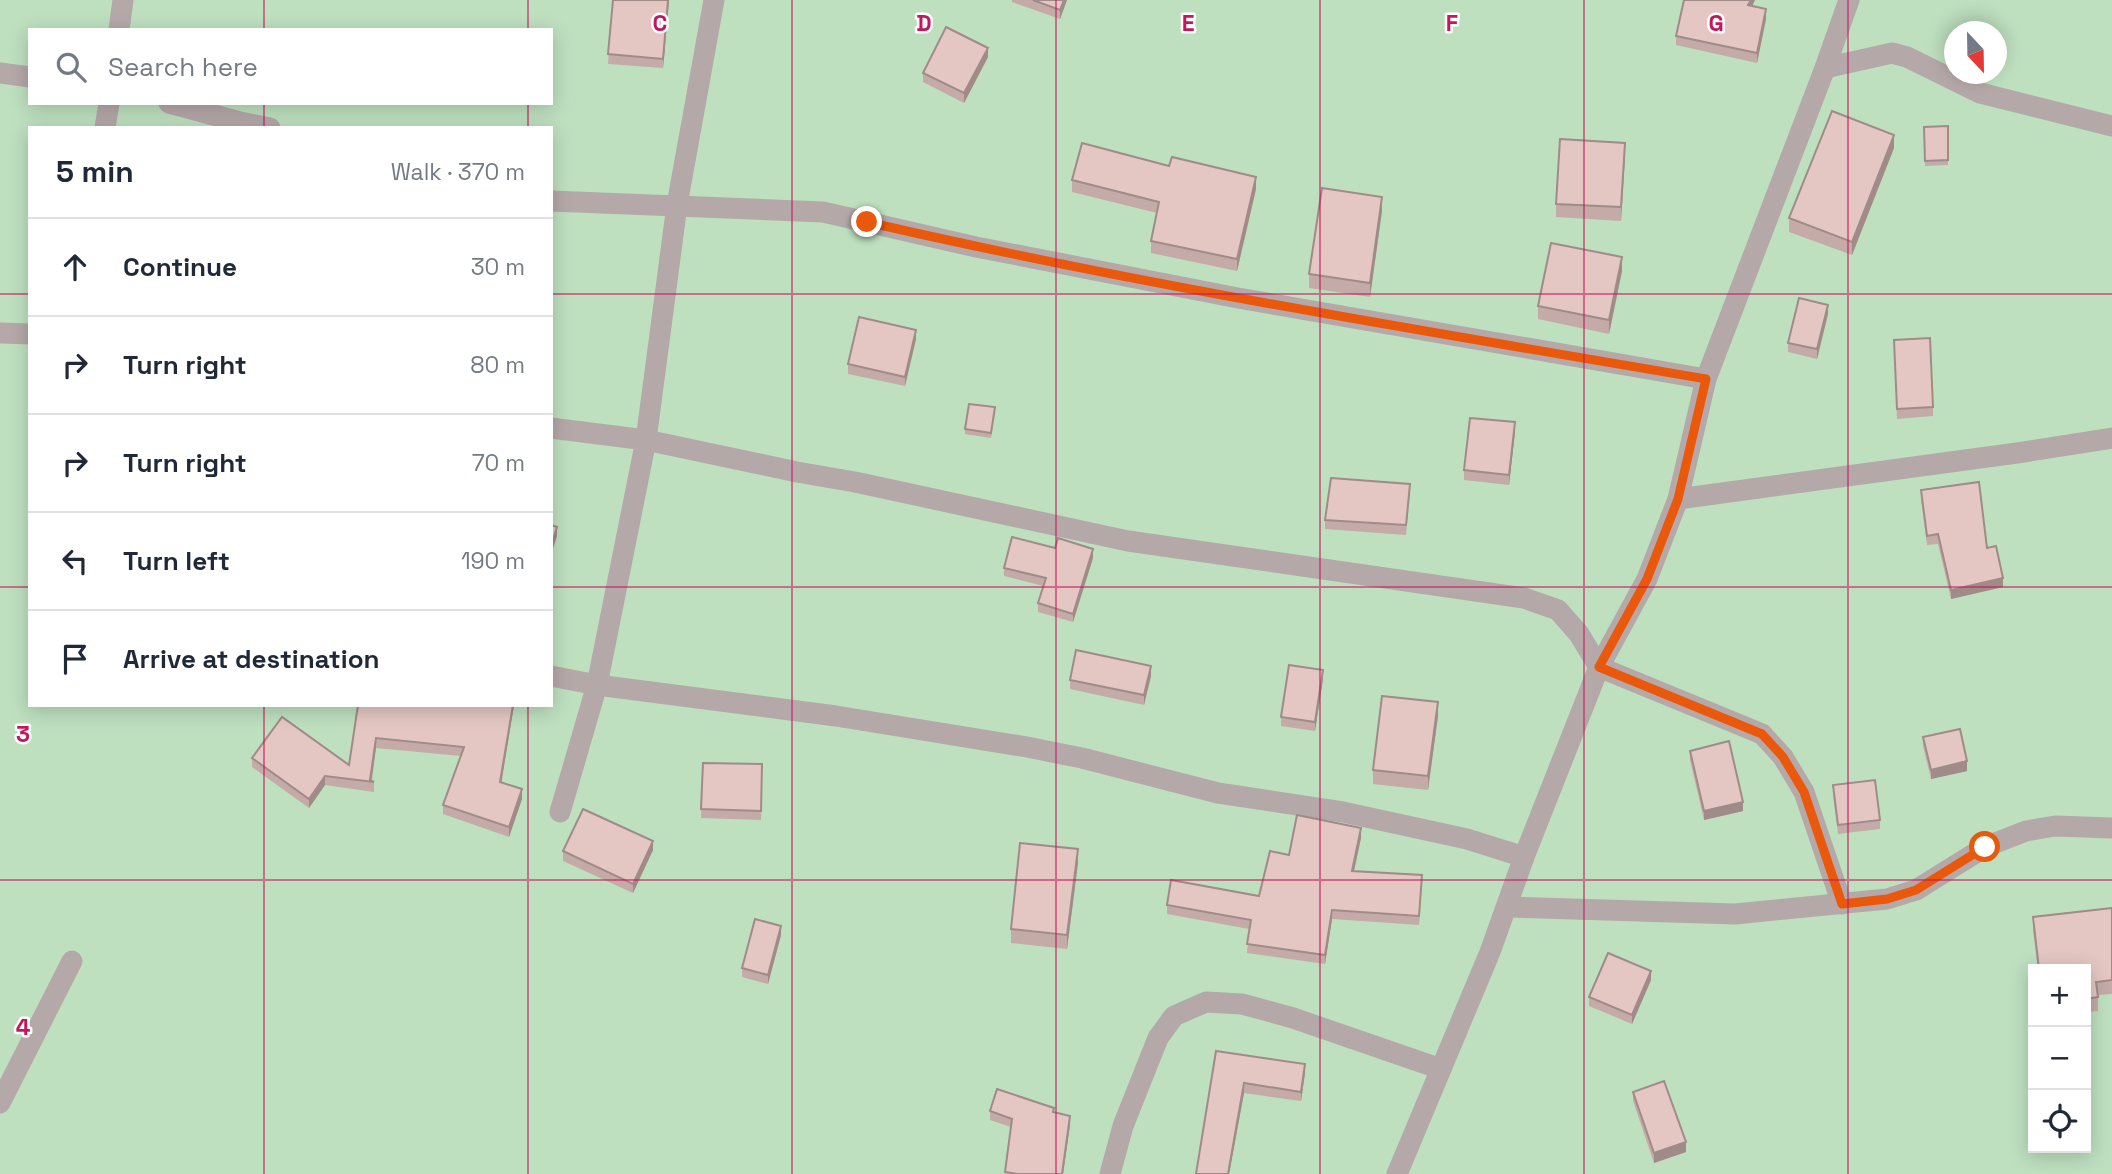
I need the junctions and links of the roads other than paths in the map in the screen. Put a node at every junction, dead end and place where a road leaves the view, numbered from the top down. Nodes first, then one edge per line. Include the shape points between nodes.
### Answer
1 (123, 0) edge
2 (714, 0) edge
3 (1849, 0) edge
4 (120, 28) edge
5 (1825, 68) junction
6 (0, 74) edge
7 (28, 77) edge
8 (109, 105) edge
9 (176, 105) edge
10 (2112, 125) edge
11 (105, 126) edge
12 (260, 126) edge
13 (553, 201) edge
14 (677, 205) junction
15 (0, 333) edge
16 (28, 334) edge
17 (1706, 379) junction
18 (553, 428) edge
19 (2112, 438) edge
20 (646, 440) junction
21 (1678, 499) junction
22 (1599, 667) junction
23 (553, 676) edge
24 (597, 685) junction
25 (560, 812) dead end
26 (2112, 828) edge
27 (1524, 857) junction
28 (1842, 904) junction
29 (1507, 907) junction
30 (72, 961) dead end
31 (1441, 1069) junction
32 (0, 1103) edge
33 (1110, 1174) edge
34 (1397, 1174) edge

1 - 4 street
2 - 14 street
3 - 5 street
5 - 10 street via 1892,53 1980,93
5 - 17 street
6 - 7 street
8 - 11 street
9 - 12 street
13 - 14 street
14 - 17 street via 823,212 1225,296
14 - 20 street
15 - 16 street
17 - 21 street
18 - 20 street
19 - 21 street
20 - 22 street via 1128,541 1524,598 1558,610
20 - 24 street
21 - 22 street via 1647,579
22 - 27 street
22 - 28 street via 1762,734 1783,757 1804,792
23 - 24 street
24 - 25 street
24 - 27 street via 1027,747 1218,793 1355,814
26 - 28 street via 2055,826 2026,831 1985,847 1916,890
27 - 29 street
28 - 29 street via 1735,914
29 - 31 street
30 - 32 street
31 - 33 street via 1293,1018 1242,1004 1206,1002 1174,1016 1158,1038 1123,1126
31 - 34 street

